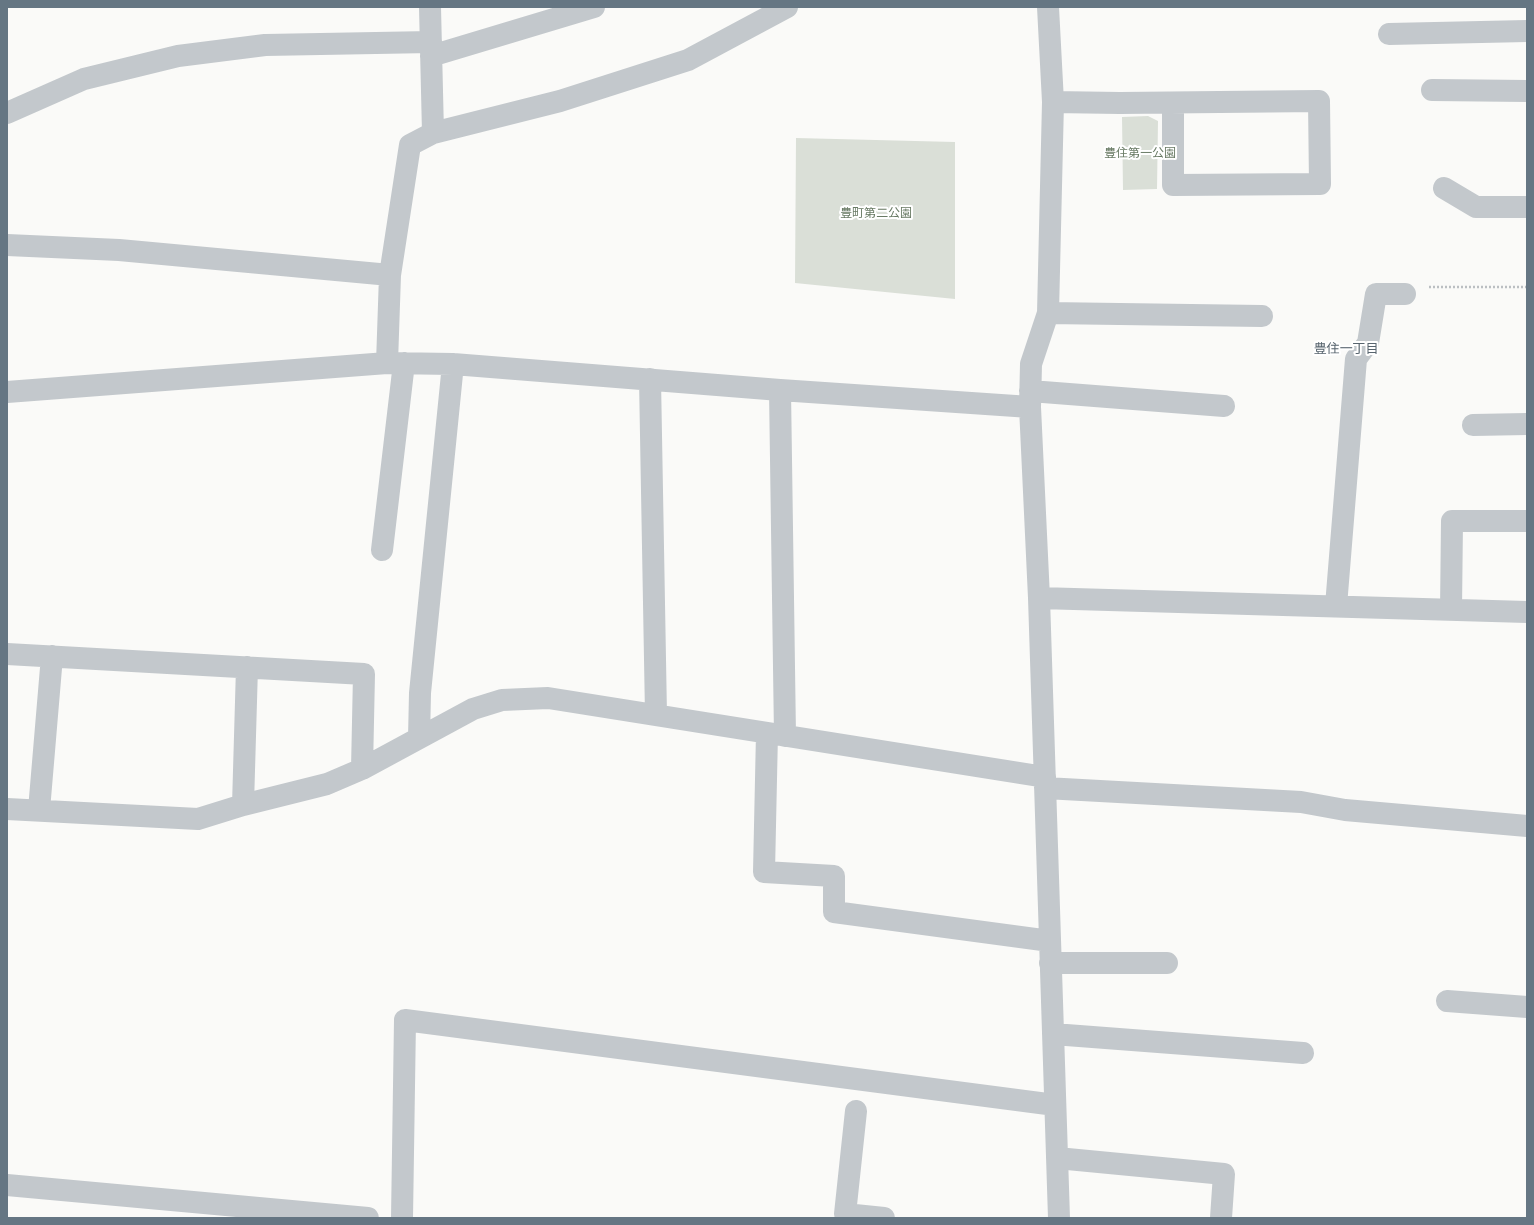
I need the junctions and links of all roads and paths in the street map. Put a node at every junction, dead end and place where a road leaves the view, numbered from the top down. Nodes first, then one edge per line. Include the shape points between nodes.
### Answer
1 (430, 7) edge
2 (594, 7) edge
3 (787, 7) edge
4 (1048, 7) edge
5 (1527, 31) edge
6 (1389, 34) dead end
7 (431, 49) junction
8 (1432, 90) dead end
9 (1527, 91) edge
10 (1053, 102) junction
11 (1173, 103) junction
12 (7, 113) edge
13 (433, 133) junction
14 (1444, 188) dead end
15 (1527, 206) edge
16 (7, 245) edge
17 (390, 276) junction
18 (1527, 287) edge
19 (1405, 294) joint
20 (1048, 313) junction
21 (1262, 316) dead end
22 (396, 363) junction
23 (453, 364) junction
24 (650, 379) junction
25 (780, 390) junction
26 (7, 392) edge
27 (1030, 399) junction
28 (1224, 406) dead end
29 (1527, 424) edge
30 (1473, 425) dead end
31 (1527, 521) edge
32 (382, 550) dead end
33 (1038, 598) junction
34 (1336, 606) junction
35 (1451, 610) junction
36 (1527, 612) edge
37 (7, 654) edge
38 (52, 656) junction
39 (247, 667) junction
40 (656, 715) junction
41 (776, 735) junction
42 (419, 738) junction
43 (362, 769) junction
44 (1045, 782) junction
45 (243, 805) junction
46 (7, 809) edge
47 (39, 810) junction
48 (1527, 826) edge
49 (1050, 941) junction
50 (1167, 962) dead end
51 (1050, 963) junction
52 (1448, 1001) dead end
53 (1527, 1007) edge
54 (1053, 1034) junction
55 (1303, 1053) dead end
56 (1056, 1105) junction
57 (856, 1111) dead end
58 (1057, 1158) junction
59 (7, 1185) edge
60 (368, 1218) edge
61 (402, 1218) edge
62 (884, 1218) edge
63 (1059, 1218) edge
64 (1221, 1218) edge

1 - 7 street
2 - 7 street
3 - 13 street via 688,60 560,101
4 - 10 street
5 - 6 street
7 - 12 street via 265,45 178,56 84,79
7 - 13 street
8 - 9 street
10 - 11 street
10 - 20 street
11 - 11 street via 1172,186 1320,184 1319,101
13 - 17 street via 410,145
14 - 15 street via 1476,207
16 - 17 street via 119,250
17 - 22 street
18 - 19 path via 1411,287
19 - 34 street via 1376,294 1368,343 1356,359
20 - 21 street
20 - 27 street via 1031,364
22 - 23 street
22 - 26 street
22 - 32 street
23 - 24 street
23 - 42 street via 420,693
24 - 25 street
24 - 40 street
25 - 27 street
25 - 41 street
27 - 28 street
27 - 33 street
29 - 30 street
31 - 35 street via 1452,521
33 - 34 street
33 - 44 street
34 - 35 street
35 - 36 street
37 - 38 street
38 - 39 street
38 - 47 street
39 - 43 street via 364,674
39 - 45 street
40 - 41 street
40 - 42 street via 548,698 502,700 473,709
41 - 44 street
41 - 49 street via 764,872 834,876 834,912
42 - 43 street
43 - 45 street via 327,784
44 - 48 street via 1301,802 1345,810
44 - 49 street
45 - 47 street via 198,819
46 - 47 street
49 - 51 street
50 - 51 street
51 - 54 street
52 - 53 street
54 - 55 street
54 - 56 street
56 - 58 street
56 - 61 street via 405,1020
57 - 62 street via 844,1214
58 - 63 street
58 - 64 street via 1224,1174
59 - 60 street

